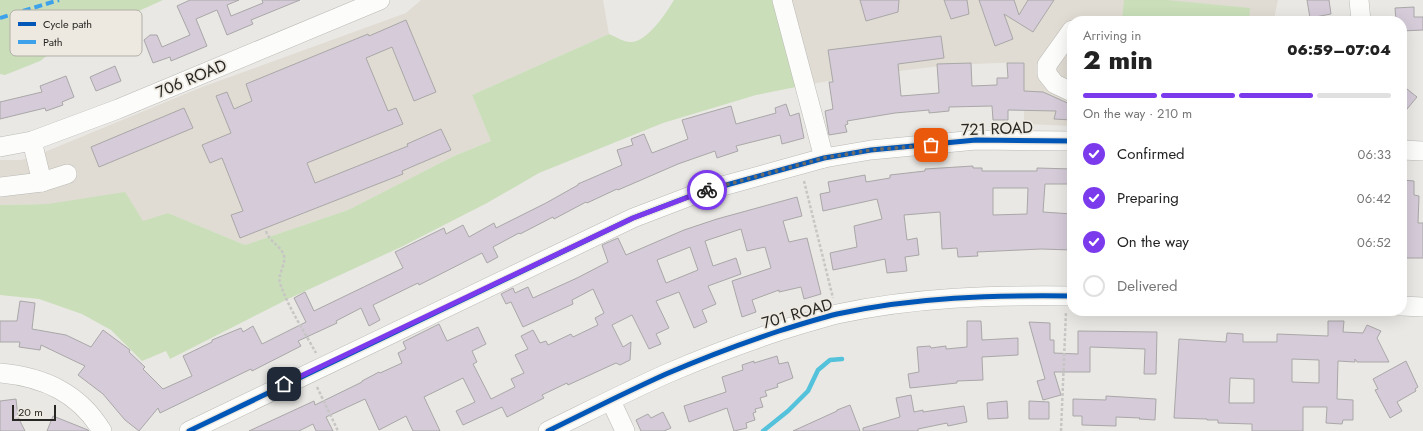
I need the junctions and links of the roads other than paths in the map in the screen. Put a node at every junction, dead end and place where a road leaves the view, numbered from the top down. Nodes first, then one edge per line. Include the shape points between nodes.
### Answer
1 (380, 0) edge
2 (782, 0) edge
3 (1359, 0) edge
4 (1361, 16) edge
5 (1067, 37) edge
6 (1067, 90) edge
7 (1067, 140) edge
8 (32, 141) junction
9 (0, 147) edge
10 (1407, 150) edge
11 (1423, 151) edge
12 (824, 158) junction
13 (67, 174) dead end
14 (42, 182) junction
15 (0, 187) edge
16 (1067, 296) edge
17 (1407, 306) edge
18 (1423, 307) edge
19 (0, 373) edge
20 (611, 401) junction
21 (102, 431) edge
22 (189, 431) edge
23 (548, 431) edge
24 (625, 431) edge

1 - 8 street, 706 ROAD via 118,109
2 - 12 street
3 - 4 street
5 - 6 street via 1047,64 1047,74 1055,84
7 - 12 street, 721 ROAD via 976,140 871,150
8 - 9 street, 706 ROAD
8 - 14 street
10 - 11 street
12 - 22 street, 721 ROAD via 701,192 633,218
13 - 14 street
14 - 15 street
16 - 20 street, 701 ROAD via 948,298 837,314 704,358
17 - 18 street
19 - 21 street via 33,378 66,393 94,418
20 - 23 street, 701 ROAD
20 - 24 street

